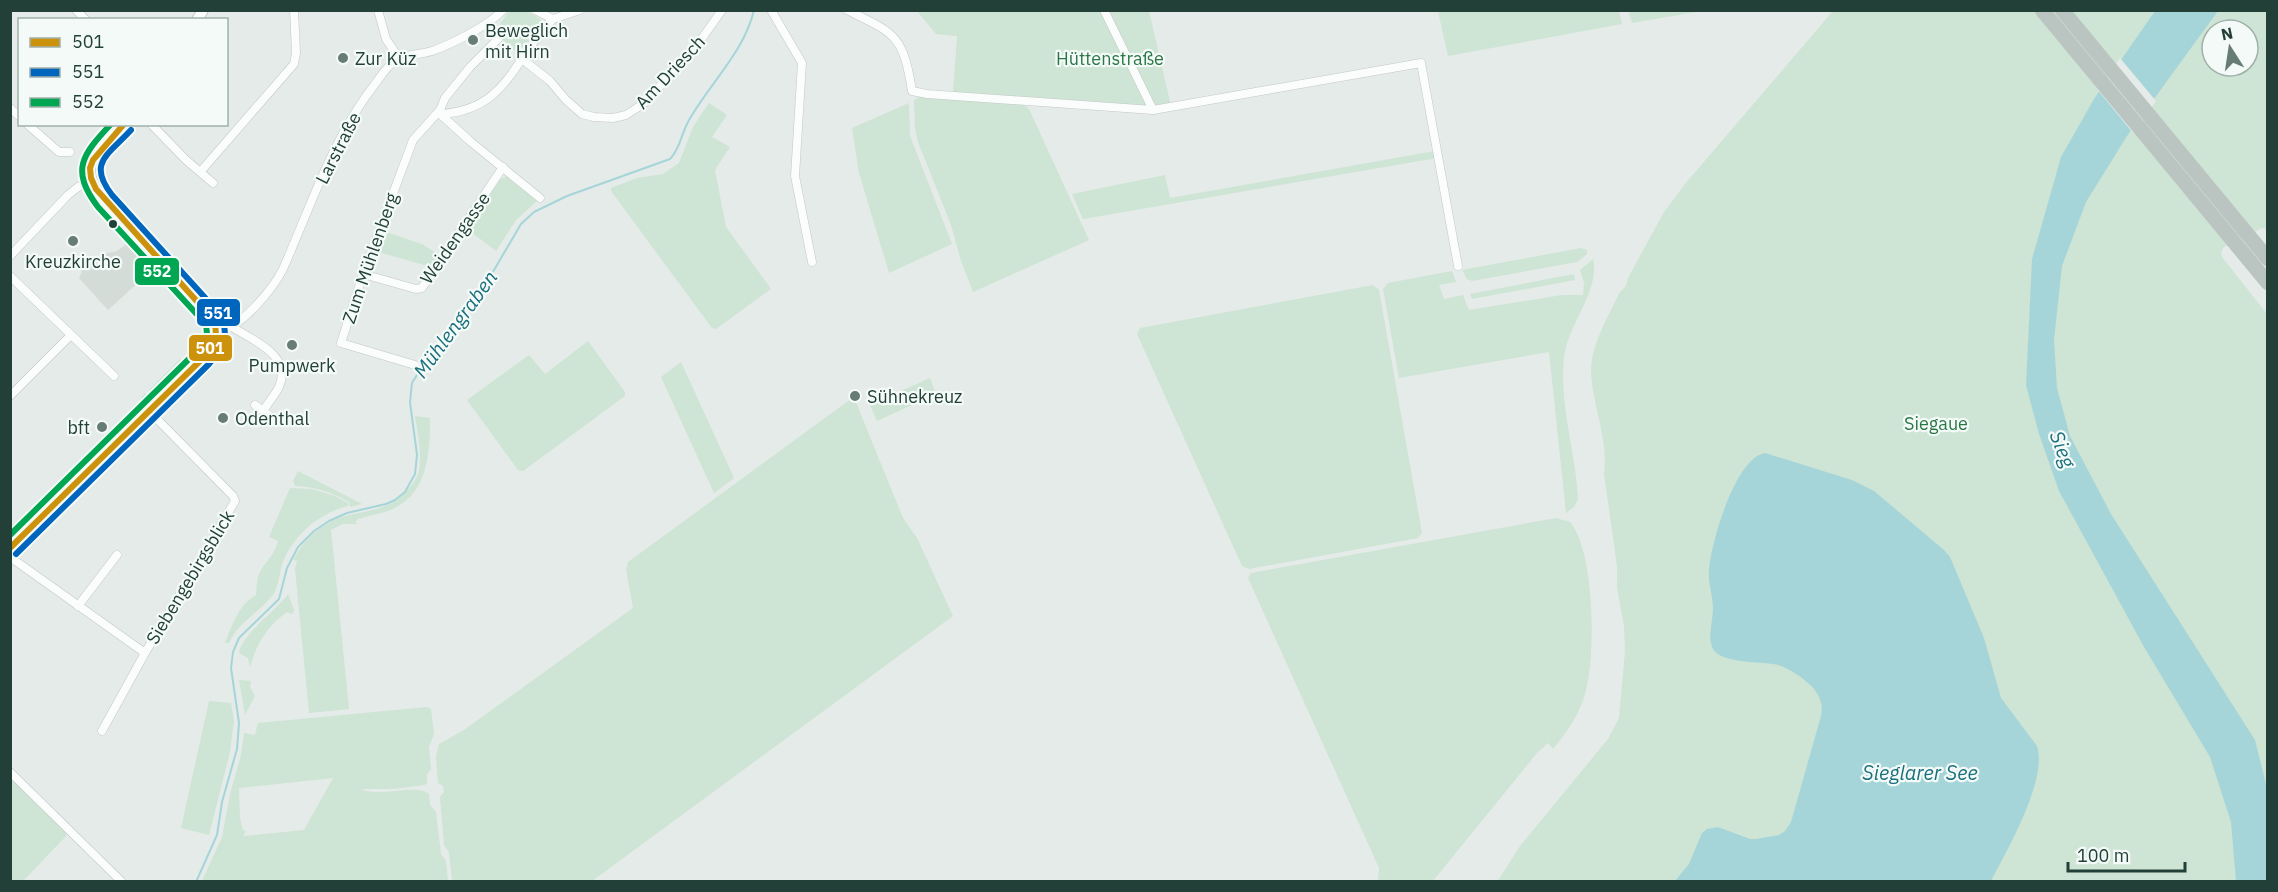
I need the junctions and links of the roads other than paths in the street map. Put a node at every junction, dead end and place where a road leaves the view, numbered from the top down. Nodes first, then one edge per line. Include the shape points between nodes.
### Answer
1 (294, 10) edge
2 (378, 10) edge
3 (503, 10) edge
4 (535, 10) edge
5 (580, 10) edge
6 (722, 10) edge
7 (771, 10) edge
8 (1104, 10) edge
9 (2042, 10) edge
10 (2062, 10) edge
11 (850, 11) edge
12 (552, 19) junction
13 (498, 39) dead end
14 (399, 58) junction
15 (522, 59) junction
16 (1153, 110) junction
17 (440, 112) junction
18 (29, 126) edge
19 (122, 126) edge
20 (153, 126) edge
21 (69, 152) dead end
22 (503, 167) junction
23 (201, 171) junction
24 (90, 182) junction
25 (213, 183) dead end
26 (540, 198) dead end
27 (2251, 233) junction
28 (2268, 247) edge
29 (10, 256) edge
30 (2268, 259) edge
31 (812, 262) dead end
32 (1458, 266) dead end
33 (363, 274) junction
34 (10, 276) edge
35 (2268, 283) edge
36 (232, 327) junction
37 (217, 332) junction
38 (71, 335) junction
39 (415, 365) dead end
40 (114, 376) dead end
41 (10, 396) edge
42 (255, 405) dead end
43 (149, 411) junction
44 (263, 411) junction
45 (274, 419) dead end
46 (10, 548) edge
47 (117, 555) dead end
48 (10, 557) edge
49 (78, 606) junction
50 (145, 653) junction
51 (102, 731) dead end
52 (10, 772) edge
53 (123, 882) edge

1 - 23 street via 294,63
2 - 14 street via 386,39
3 - 14 street via 450,43
4 - 12 street
5 - 12 street
6 - 15 street, Am Driesch via 704,37 646,102 626,115 603,118 582,114
7 - 31 street via 802,63 795,176
8 - 16 street
9 - 35 highway
10 - 27 highway
11 - 16 street via 895,38 904,52 912,91
12 - 15 street
13 - 17 street, Zum Mühlenberg via 445,98
14 - 36 street, Larstraße via 372,88 340,137 279,277
15 - 17 street via 496,94 482,104 462,112
16 - 32 street via 1421,63
17 - 22 street
17 - 33 street, Zum Mühlenberg via 413,140
18 - 21 street via 59,152
19 - 24 street via 95,156 89,168
20 - 23 street
22 - 26 street
22 - 33 street, Weidengasse via 423,288
23 - 25 street
24 - 29 street via 68,195
24 - 37 street via 212,317
27 - 28 highway
27 - 30 highway
33 - 39 street, Zum Mühlenberg via 341,343
34 - 38 street
36 - 37 street, Larstraße
36 - 44 street via 269,349 278,360 280,383
37 - 43 street via 216,341 203,358
38 - 40 street
38 - 41 street
42 - 44 street
43 - 46 street
43 - 50 street, Siebengebirgsblick via 235,501
44 - 45 street
47 - 49 street
48 - 49 street
49 - 50 street
50 - 51 street, Siebengebirgsblick
52 - 53 street

